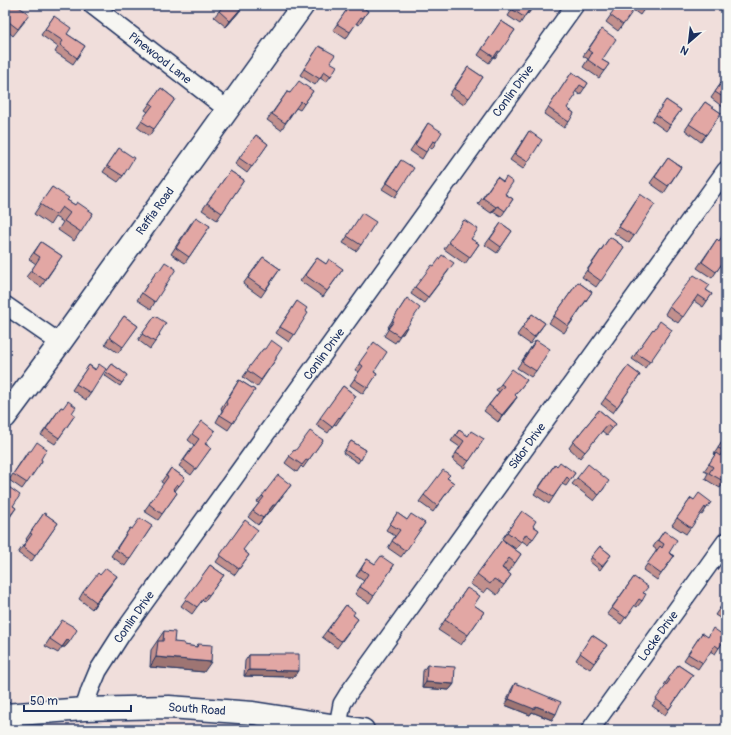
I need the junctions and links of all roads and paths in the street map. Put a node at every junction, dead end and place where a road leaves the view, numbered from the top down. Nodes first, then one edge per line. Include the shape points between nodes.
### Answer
1 (92, 5) edge
2 (303, 5) edge
3 (575, 5) edge
4 (228, 110) junction
5 (726, 170) edge
6 (5, 305) edge
7 (60, 343) junction
8 (5, 417) edge
9 (726, 541) edge
10 (84, 709) junction
11 (5, 715) edge
12 (338, 725) junction
13 (363, 730) edge
14 (590, 730) edge

1 - 4 street, Pinewood Lane
2 - 4 main road, Raffia Road
3 - 10 street, Conlin Drive via 121,635 98,670
4 - 7 main road, Raffia Road
5 - 12 street, Sidor Drive via 350,691 342,704
6 - 7 street
7 - 8 main road, Raffia Road
9 - 14 street, Locke Drive
10 - 11 main road, South Road
10 - 12 main road, South Road via 169,707 253,713
12 - 13 main road, South Road

